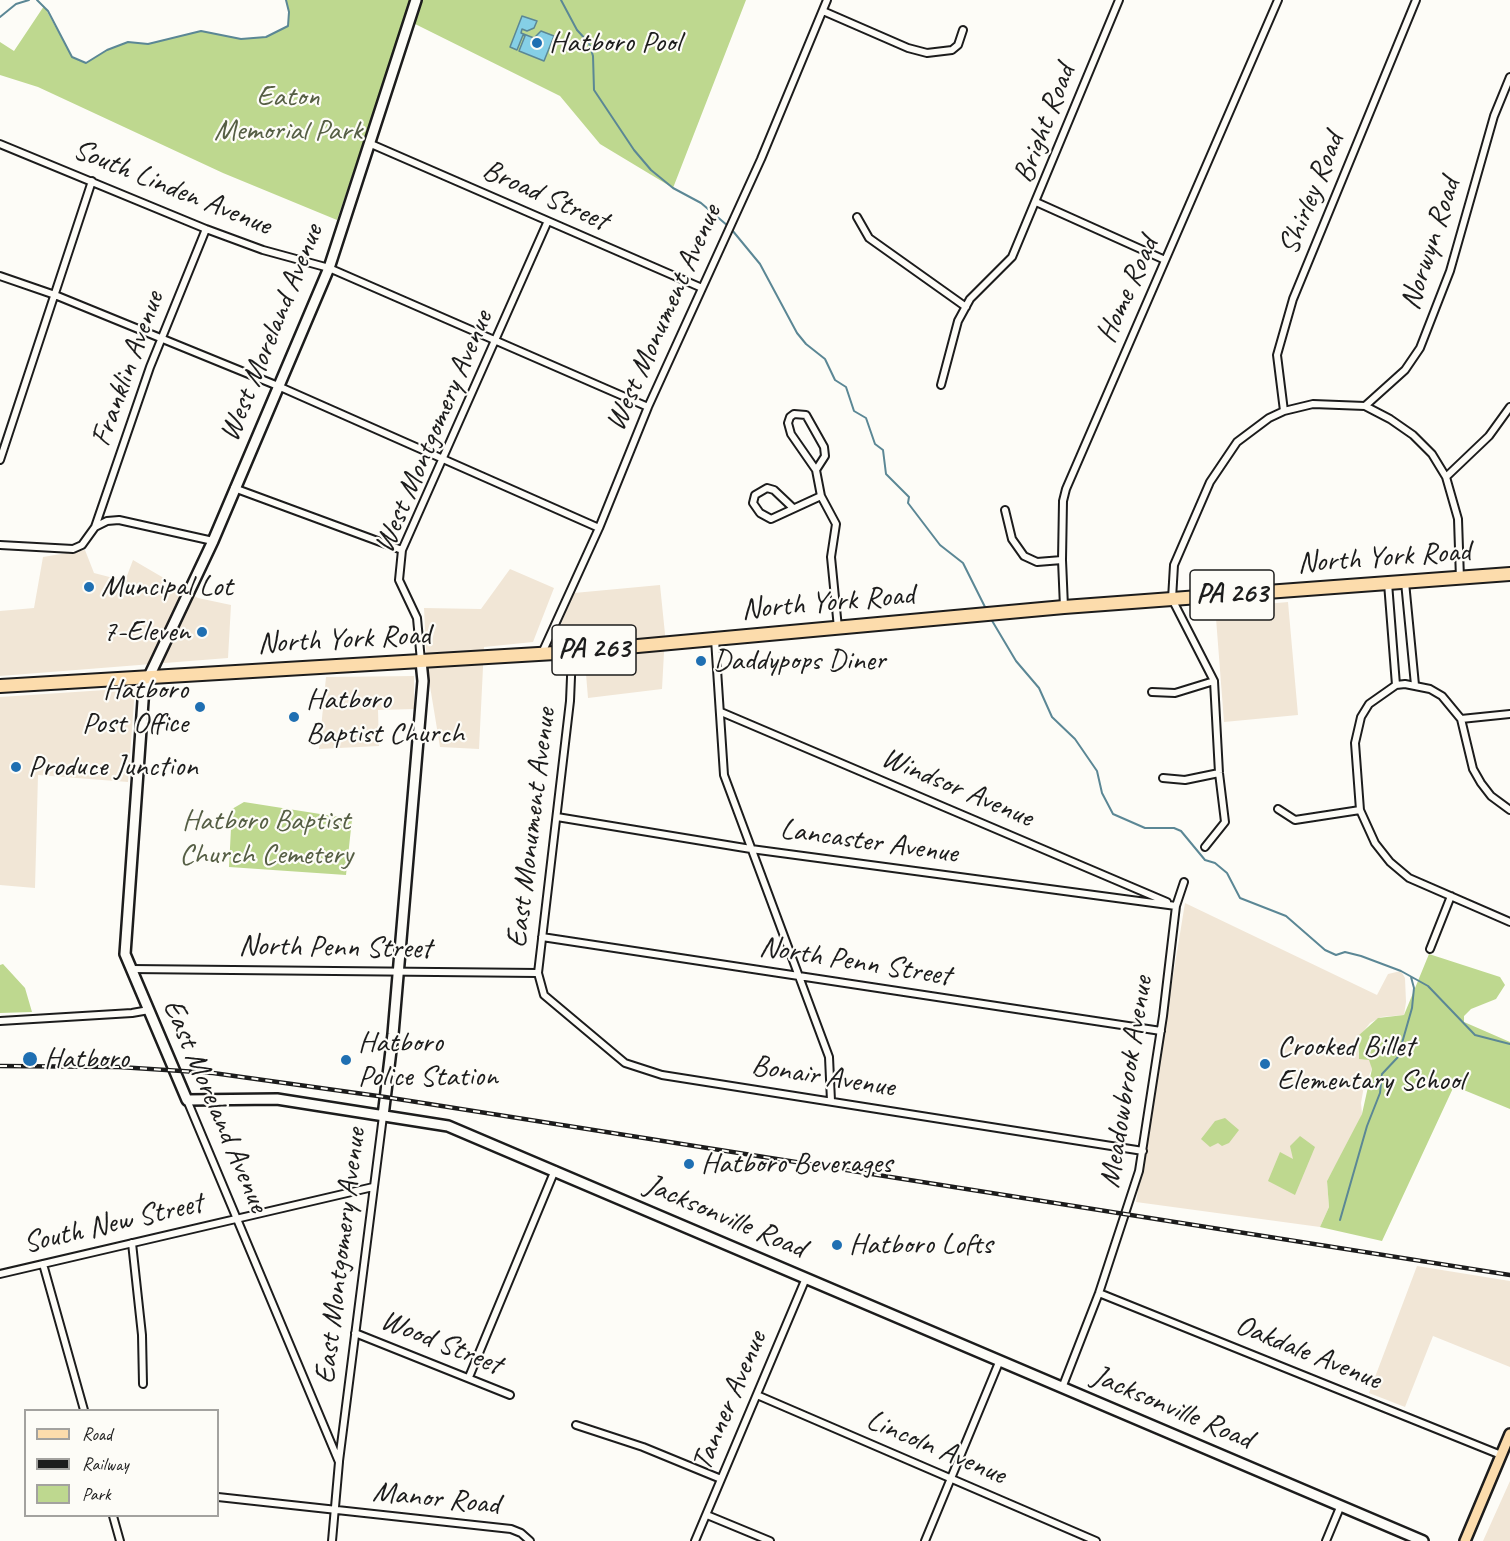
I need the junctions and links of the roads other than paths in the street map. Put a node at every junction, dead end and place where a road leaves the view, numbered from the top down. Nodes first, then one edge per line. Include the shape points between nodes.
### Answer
1 (416, 0) edge
2 (827, 0) edge
3 (1119, 0) edge
4 (1278, 0) edge
5 (1416, 0) edge
6 (823, 11) junction
7 (963, 30) dead end
8 (1510, 77) edge
9 (0, 144) edge
10 (371, 144) junction
11 (92, 181) junction
12 (1036, 202) junction
13 (857, 217) dead end
14 (547, 223) junction
15 (206, 229) junction
16 (1165, 260) junction
17 (328, 268) junction
18 (0, 276) edge
19 (702, 288) junction
20 (55, 295) junction
21 (966, 308) junction
22 (162, 337) junction
23 (496, 343) junction
24 (941, 385) dead end
25 (278, 386) junction
26 (1365, 406) junction
27 (648, 407) junction
28 (1510, 407) edge
29 (1284, 411) junction
30 (0, 460) edge
31 (443, 461) junction
32 (816, 470) junction
33 (1446, 477) junction
34 (234, 488) junction
35 (821, 496) junction
36 (793, 508) junction
37 (1005, 510) dead end
38 (95, 527) junction
39 (599, 528) junction
40 (213, 541) junction
41 (0, 545) edge
42 (402, 550) junction
43 (1062, 560) junction
44 (1510, 574) edge
45 (1460, 579) junction
46 (1405, 582) junction
47 (1388, 583) junction
48 (1172, 599) junction
49 (1064, 607) junction
50 (838, 628) junction
51 (715, 638) junction
52 (572, 652) junction
53 (541, 654) junction
54 (421, 661) junction
55 (149, 676) junction
56 (1214, 681) junction
57 (1415, 685) junction
58 (0, 686) edge
59 (1396, 686) junction
60 (1152, 692) dead end
61 (721, 712) junction
62 (1510, 714) edge
63 (1461, 719) junction
64 (1219, 773) junction
65 (1163, 778) dead end
66 (1278, 809) dead end
67 (1360, 810) junction
68 (1510, 810) edge
69 (557, 818) junction
70 (1205, 847) dead end
71 (751, 849) junction
72 (1184, 882) dead end
73 (1451, 897) junction
74 (1176, 906) junction
75 (1510, 922) edge
76 (542, 937) junction
77 (1430, 949) dead end
78 (131, 969) junction
79 (398, 971) junction
80 (538, 973) junction
81 (800, 976) junction
82 (149, 1010) junction
83 (0, 1021) edge
84 (1161, 1031) junction
85 (187, 1100) junction
86 (831, 1101) junction
87 (383, 1116) junction
88 (1143, 1151) junction
89 (555, 1170) junction
90 (373, 1188) junction
91 (237, 1219) junction
92 (132, 1243) junction
93 (43, 1264) junction
94 (0, 1274) edge
95 (806, 1278) junction
96 (1099, 1293) junction
97 (355, 1333) junction
98 (1000, 1359) junction
99 (469, 1377) junction
100 (143, 1384) dead end
101 (1062, 1388) junction
102 (510, 1395) dead end
103 (757, 1395) junction
104 (84, 1409) edge
105 (576, 1425) dead end
106 (1510, 1434) edge
107 (1501, 1455) junction
108 (339, 1462) junction
109 (949, 1478) junction
110 (721, 1479) junction
111 (219, 1497) edge
112 (1341, 1505) junction
113 (335, 1512) junction
114 (707, 1515) junction
115 (114, 1517) edge
116 (120, 1541) edge
117 (332, 1541) edge
118 (530, 1541) edge
119 (695, 1541) edge
120 (770, 1541) edge
121 (925, 1541) edge
122 (1096, 1541) edge
123 (1326, 1541) edge
124 (1423, 1541) edge
125 (1464, 1541) edge

1 - 10 main road, West Moreland Avenue
2 - 6 street, West Monument Avenue
3 - 12 street, Bright Road
4 - 16 street, Home Road
5 - 29 street, Shirley Road via 1293,299 1277,355
6 - 7 street via 927,53 952,50
6 - 19 street, West Monument Avenue
8 - 26 street, Norwyn Road via 1494,116 1450,271 1420,348 1405,370
9 - 11 street, South Linden Avenue
10 - 14 street, Broad Street
10 - 17 main road, West Moreland Avenue
11 - 15 street, South Linden Avenue
11 - 20 street
12 - 16 street, Bright Road
12 - 21 street via 1012,257 970,299
13 - 21 street via 868,238
14 - 19 street, Broad Street
14 - 23 street, West Montgomery Avenue
15 - 17 street, South Linden Avenue
15 - 22 street, Franklin Avenue
16 - 43 street, Home Road via 1066,489
17 - 23 street, South Linden Avenue
17 - 25 main road, West Moreland Avenue
18 - 20 street
19 - 27 street, West Monument Avenue
20 - 22 street
20 - 30 street
21 - 24 street via 958,321
22 - 25 street
22 - 38 street, Franklin Avenue
23 - 27 street, South Linden Avenue
23 - 31 street, West Montgomery Avenue
25 - 31 street
25 - 34 main road, West Moreland Avenue
26 - 29 street via 1313,404
26 - 33 street via 1413,435 1432,454
27 - 39 street, West Monument Avenue
28 - 33 street via 1489,436
29 - 48 street via 1257,425 1222,462 1174,565
31 - 39 street
31 - 42 street, West Montgomery Avenue
32 - 32 street via 790,434 788,423 794,414 806,415 824,447 825,456
32 - 35 street
33 - 45 street via 1458,519
34 - 40 main road, West Moreland Avenue
34 - 42 street
35 - 36 street
35 - 50 street via 836,524 831,557
36 - 36 street via 771,519 753,503 755,495 767,488
37 - 43 street via 1012,539 1024,556 1037,562
38 - 40 street via 118,520
38 - 41 street via 82,545 73,549
39 - 53 street, West Monument Avenue
40 - 55 main road, West Moreland Avenue
42 - 54 street, West Montgomery Avenue via 399,580 417,618
43 - 49 street, Home Road
44 - 45 highway, North York Road / PA 263
45 - 46 highway, North York Road / PA 263
46 - 47 highway, North York Road / PA 263
46 - 57 street
47 - 48 highway, North York Road / PA 263
47 - 59 street
48 - 49 highway, North York Road / PA 263
48 - 56 street
49 - 50 highway, North York Road / PA 263
50 - 51 highway, North York Road / PA 263
51 - 52 highway, North York Road / PA 263
51 - 61 street
52 - 53 highway, North York Road / PA 263
52 - 69 street, East Monument Avenue
53 - 54 highway, North York Road / PA 263
54 - 55 highway, North York Road / PA 263
54 - 79 main road, East Montgomery Avenue via 423,681
55 - 58 highway, PA 263
55 - 78 main road, East Moreland Avenue via 144,687 125,954
56 - 60 street via 1174,693
56 - 64 street
57 - 59 street
57 - 63 street via 1442,696
59 - 67 street via 1369,704 1356,729
61 - 71 street via 724,775
61 - 74 street, Windsor Avenue
62 - 63 street
63 - 68 street via 1473,768 1491,795
64 - 65 street via 1185,780
64 - 70 street via 1225,822
66 - 67 street via 1295,820
67 - 73 street via 1375,843 1390,862 1409,878
69 - 71 street, Lancaster Avenue
69 - 76 street, East Monument Avenue
71 - 74 street, Lancaster Avenue
71 - 81 street
72 - 74 street, Meadowbrook Avenue
73 - 75 street
73 - 77 street
74 - 84 street, Meadowbrook Avenue
76 - 80 street, East Monument Avenue
76 - 81 street, North Penn Street
78 - 79 street, North Penn Street
78 - 82 main road, East Moreland Avenue
79 - 80 street, North Penn Street
79 - 87 main road, East Montgomery Avenue
80 - 86 street, Bonair Avenue via 544,995 625,1063 662,1075
81 - 84 street, North Penn Street
81 - 86 street via 830,1057
82 - 83 street
82 - 85 main road, East Moreland Avenue
84 - 88 street, Meadowbrook Avenue
85 - 87 main road, Jacksonville Road via 277,1099
85 - 91 street, East Moreland Avenue
86 - 88 street, Bonair Avenue
87 - 89 main road, Jacksonville Road via 448,1125
87 - 90 street, East Montgomery Avenue
88 - 96 street, Meadowbrook Avenue
89 - 95 main road, Jacksonville Road
89 - 99 street
90 - 91 street, South New Street
90 - 97 street, East Montgomery Avenue
91 - 92 street, South New Street
91 - 108 street, East Moreland Avenue
92 - 93 street, South New Street
92 - 100 street
93 - 94 street, South New Street
93 - 104 street
95 - 98 main road, Jacksonville Road
95 - 103 street, Tanner Avenue
96 - 101 street, Meadowbrook Avenue
96 - 107 street, Oakdale Avenue
97 - 99 street, Wood Street
97 - 108 street, East Montgomery Avenue
98 - 101 main road, Jacksonville Road
98 - 109 street
99 - 102 street, Wood Street
101 - 112 main road, Jacksonville Road
103 - 109 street, Lincoln Avenue
103 - 110 street, Tanner Avenue
105 - 110 street
106 - 107 main road
107 - 125 main road
108 - 113 street, East Moreland Avenue
109 - 121 street
109 - 122 street, Lincoln Avenue
110 - 114 street, Tanner Avenue
111 - 113 street, Manor Road
112 - 123 street
112 - 124 main road, Jacksonville Road
113 - 117 street, East Moreland Avenue
113 - 118 street, Manor Road via 511,1529
114 - 119 street, Tanner Avenue
114 - 120 street
115 - 116 street

